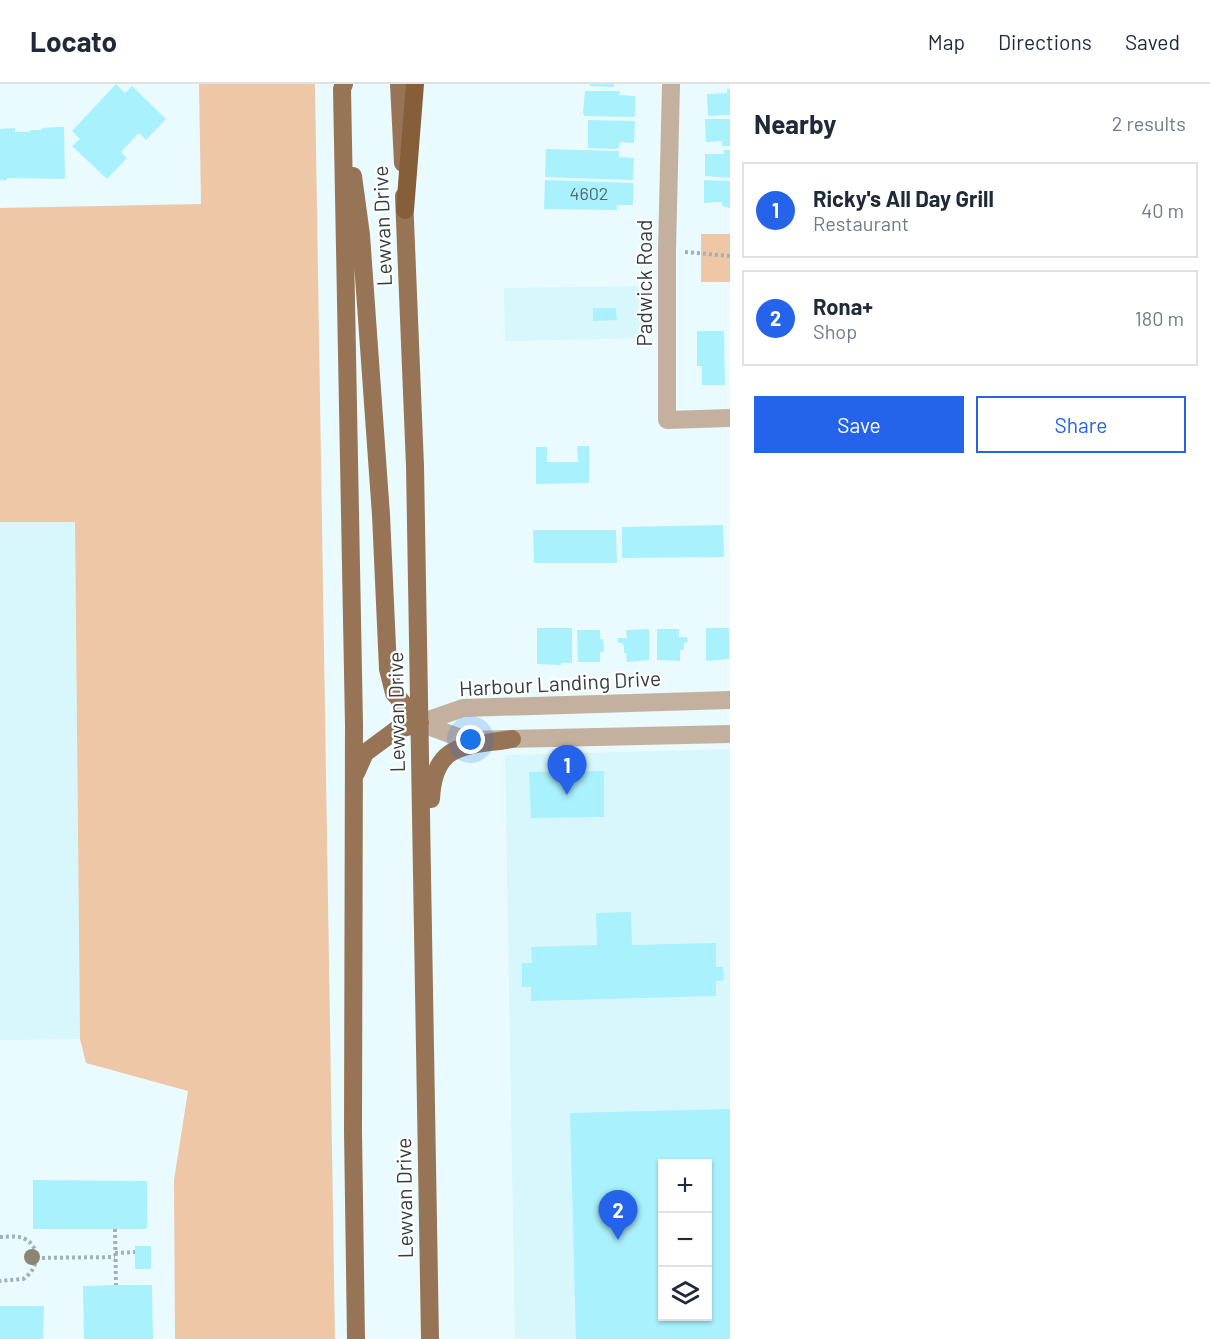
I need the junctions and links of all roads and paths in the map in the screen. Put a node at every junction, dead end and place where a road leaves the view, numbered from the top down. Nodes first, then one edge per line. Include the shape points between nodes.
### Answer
1 (399, 84) edge
2 (415, 84) edge
3 (671, 84) edge
4 (343, 87) edge
5 (405, 210) junction
6 (667, 250) junction
7 (730, 256) edge
8 (730, 418) edge
9 (730, 700) edge
10 (420, 723) junction
11 (730, 734) edge
12 (512, 739) junction
13 (354, 777) junction
14 (424, 959) junction
15 (353, 1131) junction
16 (115, 1229) dead end
17 (0, 1237) edge
18 (135, 1252) dead end
19 (115, 1255) junction
20 (36, 1258) junction
21 (0, 1281) edge
22 (116, 1285) dead end
23 (356, 1339) edge
24 (368, 1339) edge
25 (430, 1339) edge

1 - 5 main road, Lewvan Drive
2 - 5 highway
3 - 6 street, Padwick Road
4 - 10 main road via 361,235 388,669 394,693
4 - 13 main road, Lewvan Drive
5 - 10 main road, Lewvan Drive
6 - 7 path
6 - 8 street, Padwick Road via 667,420
9 - 10 street, Harbour Landing Drive via 463,708
10 - 12 street via 466,740
10 - 13 main road via 396,730 365,753
10 - 14 main road, Lewvan Drive
11 - 12 street
12 - 14 main road via 448,753 434,774
13 - 15 main road, Lewvan Drive
14 - 25 main road, Lewvan Drive
15 - 23 main road, Lewvan Drive
15 - 24 main road
16 - 19 path
17 - 20 path via 28,1240
18 - 19 path
19 - 20 path
19 - 22 path
20 - 21 path via 35,1267 23,1280

